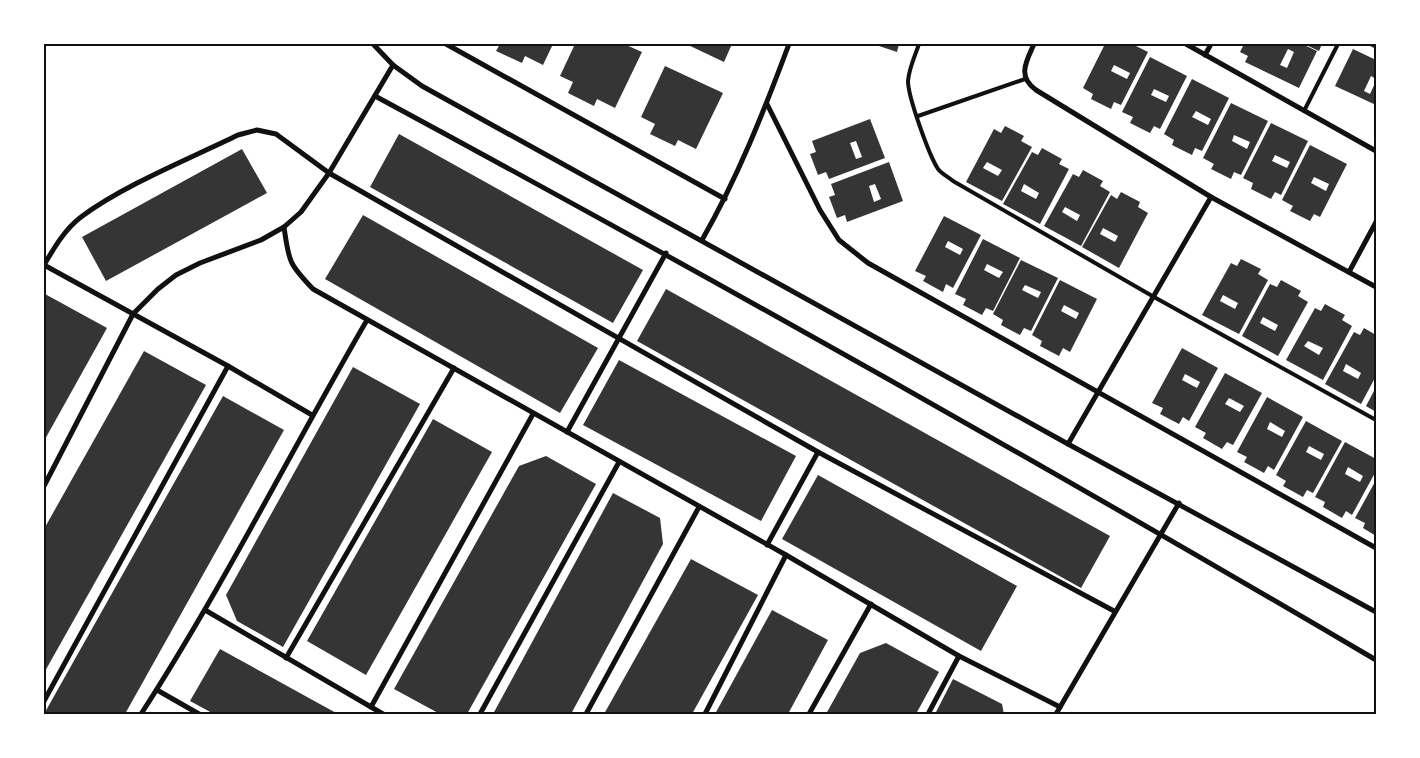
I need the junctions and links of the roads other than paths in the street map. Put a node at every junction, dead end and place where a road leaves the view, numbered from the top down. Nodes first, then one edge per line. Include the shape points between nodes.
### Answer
1 (373, 44) edge
2 (446, 44) edge
3 (789, 44) edge
4 (919, 44) edge
5 (1034, 44) edge
6 (1186, 44) edge
7 (1211, 44) edge
8 (1338, 44) edge
9 (1205, 55) junction
10 (393, 65) junction
11 (1025, 79) junction
12 (375, 96) junction
13 (767, 104) junction
14 (1304, 111) junction
15 (918, 116) junction
16 (1376, 151) edge
17 (329, 173) junction
18 (1212, 197) junction
19 (725, 200) junction
20 (1376, 222) edge
21 (284, 227) junction
22 (702, 240) junction
23 (666, 253) junction
24 (44, 265) edge
25 (1349, 272) junction
26 (1376, 287) edge
27 (1154, 297) junction
28 (133, 314) junction
29 (367, 320) junction
30 (619, 338) junction
31 (228, 366) junction
32 (454, 368) junction
33 (1098, 390) junction
34 (533, 414) junction
35 (312, 415) junction
36 (1376, 420) edge
37 (567, 432) junction
38 (1068, 444) junction
39 (818, 452) junction
40 (619, 462) junction
41 (44, 486) edge
42 (1179, 503) junction
43 (699, 507) junction
44 (1161, 533) junction
45 (767, 545) junction
46 (1376, 548) edge
47 (786, 555) junction
48 (871, 604) junction
49 (205, 610) junction
50 (1114, 611) junction
51 (1376, 612) edge
52 (959, 656) junction
53 (286, 658) junction
54 (1376, 660) edge
55 (156, 690) junction
56 (44, 701) edge
57 (371, 707) junction
58 (1060, 707) junction
59 (141, 714) edge
60 (199, 714) edge
61 (383, 714) edge
62 (480, 714) edge
63 (586, 714) edge
64 (705, 714) edge
65 (809, 714) edge
66 (928, 714) edge
67 (1056, 714) edge

1 - 10 street
2 - 19 street
3 - 13 street
4 - 15 lane via 908,82
5 - 11 street via 1024,68
6 - 9 street
7 - 9 street
8 - 14 lane
9 - 14 street
10 - 12 street
10 - 22 street via 422,86
11 - 15 lane
11 - 18 street via 1036,90
12 - 17 street
12 - 23 street
13 - 19 street
13 - 33 street via 820,210 839,240 868,263
14 - 16 street
15 - 27 lane via 931,155 946,176
17 - 21 street via 305,207
17 - 24 street via 276,134 257,130 238,135 120,193 80,218 56,244
17 - 30 street
18 - 25 street
18 - 27 street
19 - 22 street
20 - 25 street
21 - 28 street via 176,276
21 - 29 street via 289,260 296,272 312,289
22 - 38 street
23 - 30 street
23 - 44 street
24 - 28 street
25 - 26 street
27 - 33 street
27 - 36 lane
28 - 31 street
28 - 41 street
29 - 32 street
29 - 35 street
30 - 37 street
30 - 39 street
31 - 35 street
31 - 56 street
32 - 34 street
32 - 53 street
33 - 38 street
33 - 46 street
34 - 37 street
34 - 57 street
35 - 49 street
37 - 40 street
38 - 42 street
39 - 45 street
39 - 50 street
40 - 43 street
40 - 62 street
42 - 44 street
42 - 51 street
43 - 45 street
43 - 63 street
44 - 50 street
44 - 54 street
45 - 47 street
47 - 48 street
47 - 64 street
48 - 52 street
48 - 65 street
49 - 53 street
49 - 55 street
50 - 58 street
52 - 58 street
52 - 66 street
53 - 57 street
55 - 59 street
55 - 60 street
57 - 61 street
58 - 67 street

